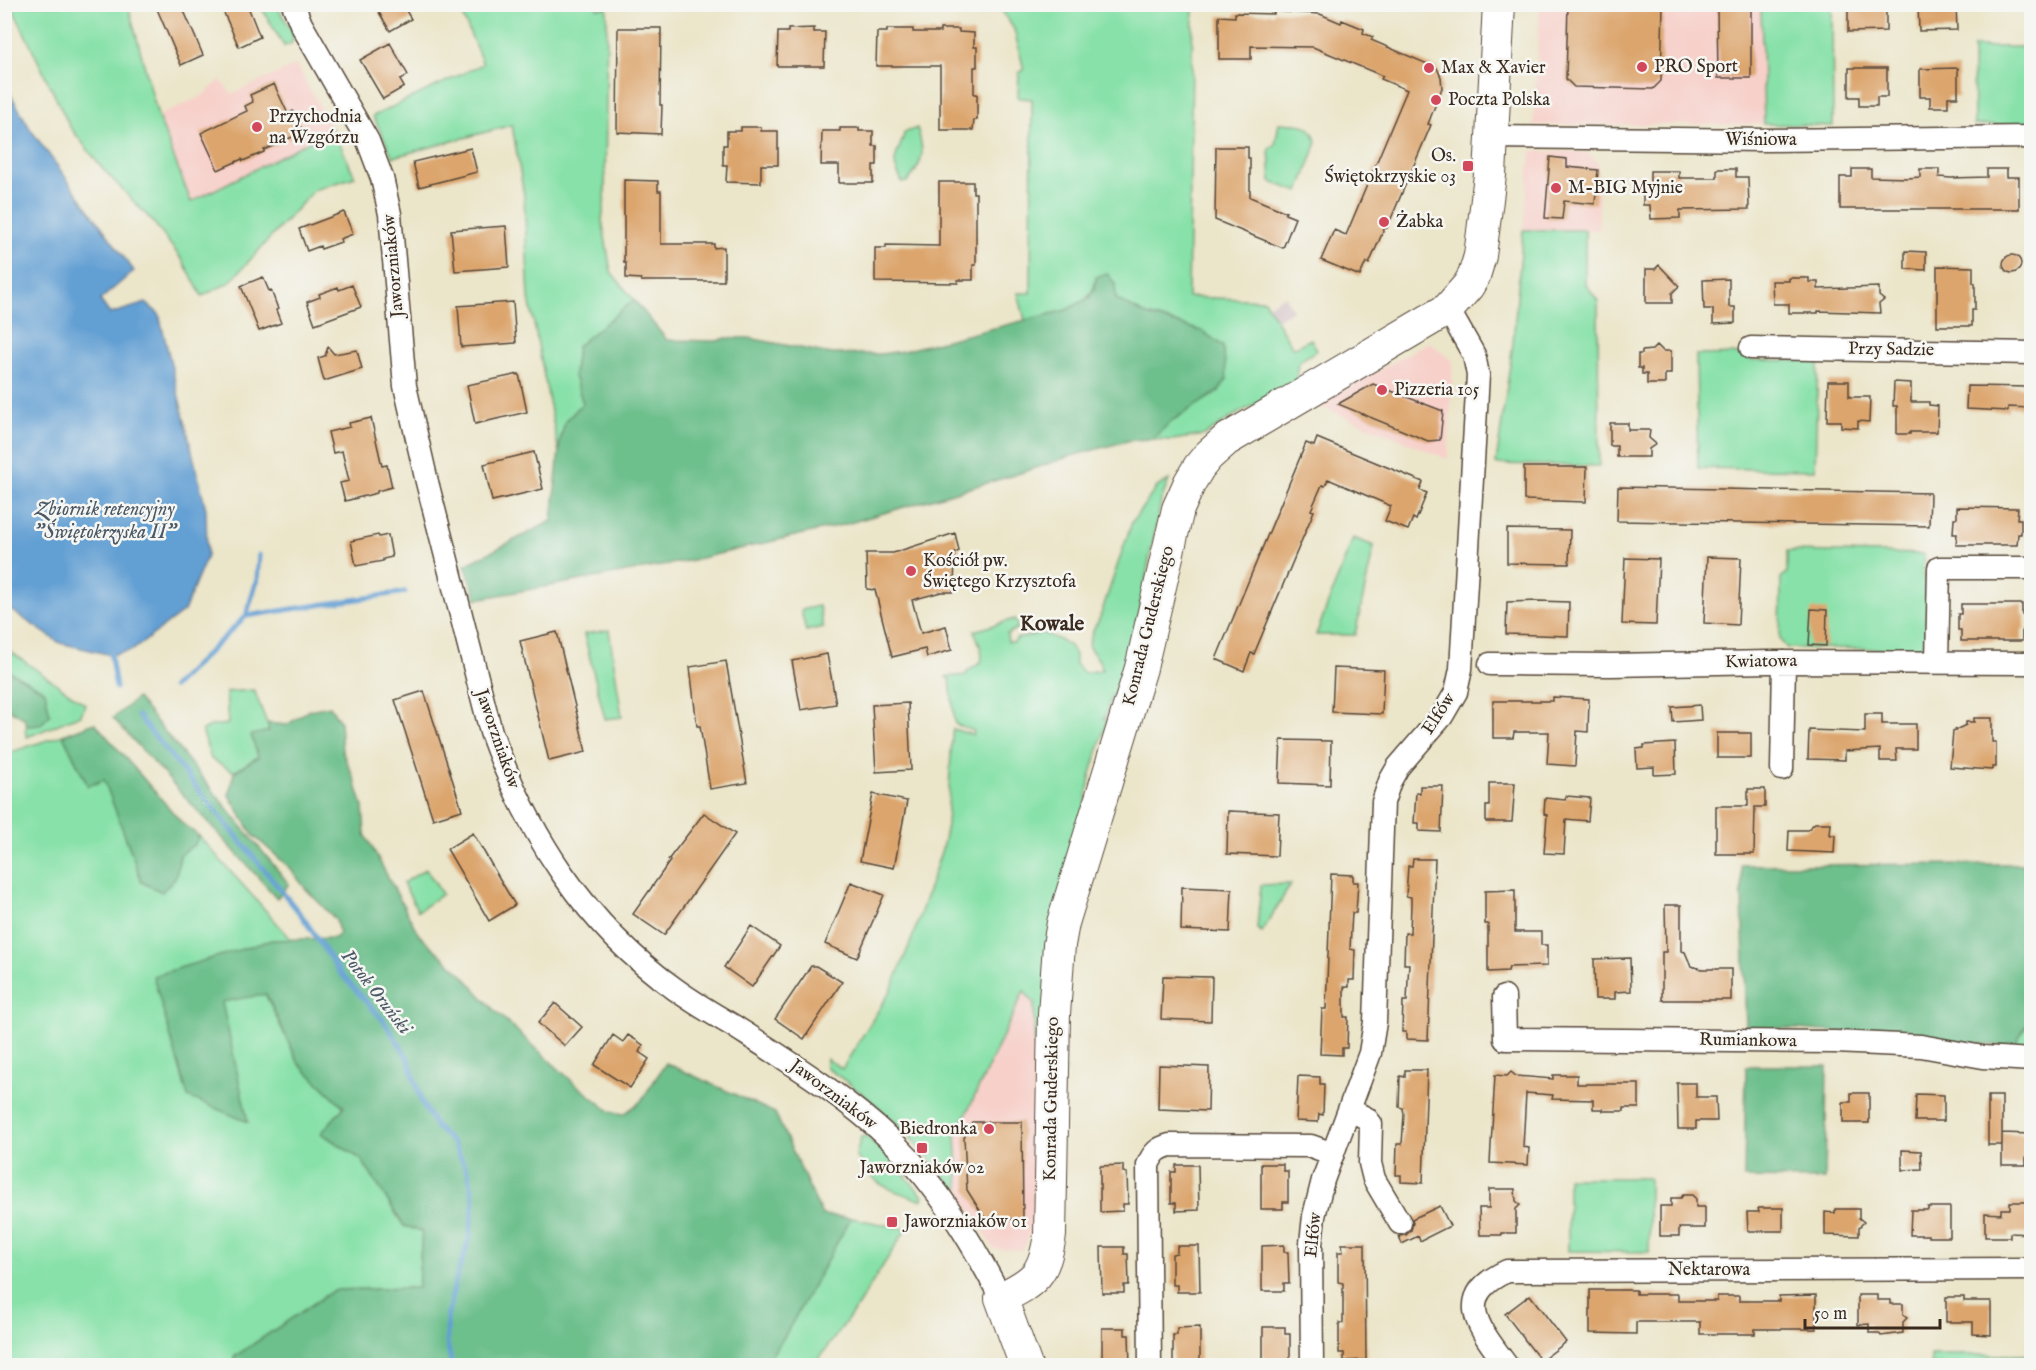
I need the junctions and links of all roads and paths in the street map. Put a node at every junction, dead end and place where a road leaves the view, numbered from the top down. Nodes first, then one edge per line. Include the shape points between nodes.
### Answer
1 (293, 4) edge
2 (1499, 4) edge
3 (1491, 137) junction
4 (2031, 137) edge
5 (1448, 309) junction
6 (1751, 348) dead end
7 (2031, 352) edge
8 (2031, 568) edge
9 (1784, 662) junction
10 (1937, 662) junction
11 (2031, 663) edge
12 (1490, 664) dead end
13 (1782, 769) dead end
14 (1504, 997) dead end
15 (2031, 1060) edge
16 (1350, 1110) junction
17 (1333, 1154) junction
18 (1400, 1223) dead end
19 (2031, 1269) edge
20 (1001, 1298) junction
21 (1026, 1365) edge
22 (1150, 1365) edge
23 (1312, 1365) edge
24 (1508, 1365) edge

1 - 20 street, Jaworzniaków via 368,141 382,178 390,214 405,387 427,482 491,732 507,776 535,832 591,911 642,963 675,990 842,1098 894,1143 952,1214
2 - 3 street, Konrada Guderskiego
3 - 4 street, Wiśniowa
3 - 5 street, Konrada Guderskiego via 1480,256 1468,286
5 - 16 street, Elfów via 1474,355 1478,375 1461,669 1456,692 1442,716 1398,767 1383,802 1375,1022 1370,1053
5 - 20 street, Konrada Guderskiego via 1226,440 1208,456 1190,482 1178,509 1141,668 1059,945 1048,1251 1037,1275 1028,1284
6 - 7 street, Przy Sadzie
8 - 10 street via 1939,568
9 - 10 street, Kwiatowa
9 - 12 street, Kwiatowa
9 - 13 street
10 - 11 street, Kwiatowa
14 - 15 street, Rumiankowa via 1505,1038 1835,1042 1921,1046 1983,1057
16 - 17 street, Elfów
16 - 18 street via 1371,1124 1370,1164 1374,1179
17 - 22 street via 1311,1146 1170,1146 1152,1155 1148,1165
17 - 23 street, Elfów via 1314,1216 1311,1242
19 - 24 street, Nektarowa via 1507,1271 1485,1283 1475,1305 1480,1328
20 - 21 street

